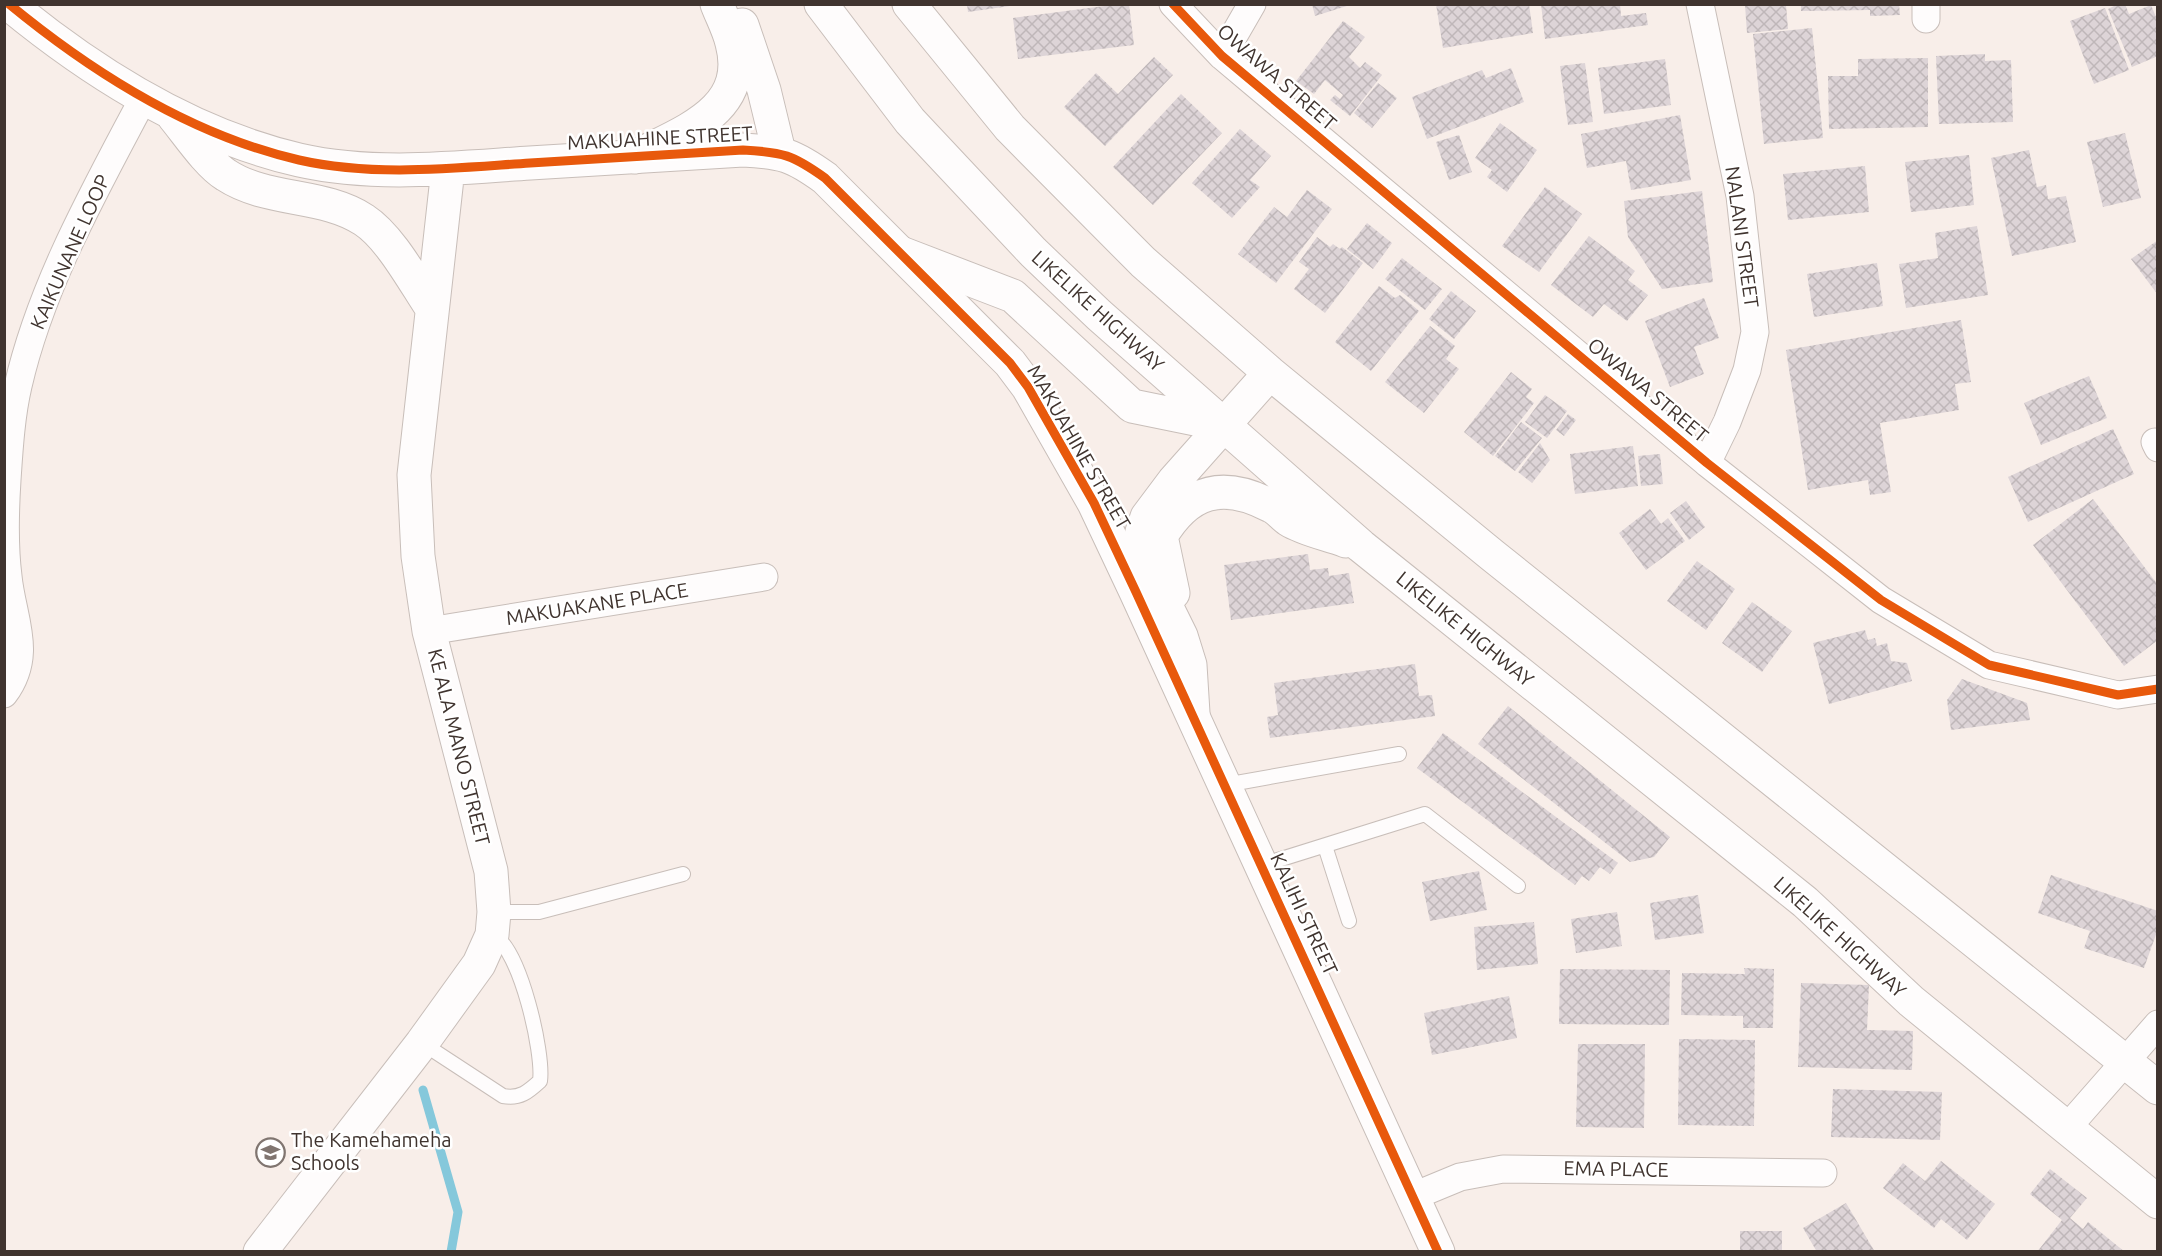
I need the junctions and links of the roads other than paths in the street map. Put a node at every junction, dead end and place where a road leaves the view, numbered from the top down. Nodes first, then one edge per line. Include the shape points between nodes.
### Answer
1 (9, 4) edge
2 (717, 4) edge
3 (733, 4) edge
4 (822, 4) edge
5 (909, 4) edge
6 (1173, 4) edge
7 (1252, 4) edge
8 (1700, 4) edge
9 (1222, 56) junction
10 (156, 105) junction
11 (779, 152) junction
12 (635, 157) junction
13 (448, 169) junction
14 (901, 253) junction
15 (431, 307) junction
16 (1270, 373) junction
17 (1227, 425) junction
18 (1707, 463) junction
19 (1361, 546) junction
20 (764, 577) dead end
21 (1136, 592) joint
22 (429, 631) junction
23 (1181, 636) junction
24 (2157, 689) edge
25 (4, 694) edge
26 (1193, 713) junction
27 (1399, 754) dead end
28 (1225, 785) junction
29 (1325, 846) junction
30 (1262, 864) junction
31 (684, 874) dead end
32 (1518, 885) dead end
33 (1349, 921) dead end
34 (493, 923) junction
35 (2157, 1024) edge
36 (422, 1042) junction
37 (2126, 1063) junction
38 (2157, 1088) edge
39 (2066, 1129) junction
40 (1823, 1173) dead end
41 (1414, 1196) junction
42 (2157, 1202) edge
43 (260, 1251) edge
44 (1438, 1251) edge

1 - 10 main road, MAKUAHINE STREET via 77,57
2 - 12 main road via 734,61 734,76 722,104 703,123
3 - 11 main road via 764,90
4 - 17 main road, LIKELIKE HIGHWAY via 910,121 1033,252 1099,315
5 - 16 main road via 1010,128 1143,262
6 - 9 street, OWAWA STREET
7 - 9 street
8 - 18 street, NALANI STREET via 1740,196 1755,332 1727,422
9 - 18 street, OWAWA STREET
10 - 13 main road, MAKUAHINE STREET via 226,136 298,159 368,169
10 - 15 main road via 223,174 242,184 338,208 364,220 385,239
10 - 25 street, KAIKUNANE LOOP via 57,271 17,387 6,549 21,641 12,684
11 - 12 main road, MAKUAHINE STREET via 743,150
11 - 14 main road, MAKUAHINE STREET via 803,162 825,178
12 - 13 main road, MAKUAHINE STREET
13 - 15 main road, KE ALA MANO STREET
14 - 17 main road via 1013,296 1132,406
14 - 21 main road, MAKUAHINE STREET via 989,340 1028,387 1094,503
15 - 22 main road, KE ALA MANO STREET via 414,475 418,556
16 - 17 main road
16 - 37 main road
17 - 19 main road, LIKELIKE HIGHWAY
17 - 23 main road via 1147,517 1138,549
18 - 24 street, OWAWA STREET via 1881,600 1989,665 2118,695
19 - 23 main road via 1290,520 1272,506 1250,497 1217,493 1187,502 1174,514 1161,536
19 - 39 main road, LIKELIKE HIGHWAY via 1805,902 1911,1001
20 - 22 street, MAKUAKANE PLACE
21 - 26 main road, KALIHI STREET
22 - 34 main road, KE ALA MANO STREET via 491,871
23 - 26 main road via 1190,665
26 - 28 main road, KALIHI STREET
27 - 28 lane
28 - 30 main road, KALIHI STREET
29 - 30 lane
29 - 32 lane via 1425,814
29 - 33 lane
30 - 41 main road, KALIHI STREET
31 - 34 lane
34 - 36 main road, KE ALA MANO STREET via 479,963
34 - 36 lane via 518,974 530,1012 542,1067 540,1081 521,1096 503,1096
35 - 37 street
36 - 43 main road, KE ALA MANO STREET
37 - 38 main road
37 - 39 street
39 - 42 main road, LIKELIKE HIGHWAY
40 - 41 street, EMA PLACE via 1503,1169 1460,1177
41 - 44 main road, KALIHI STREET

